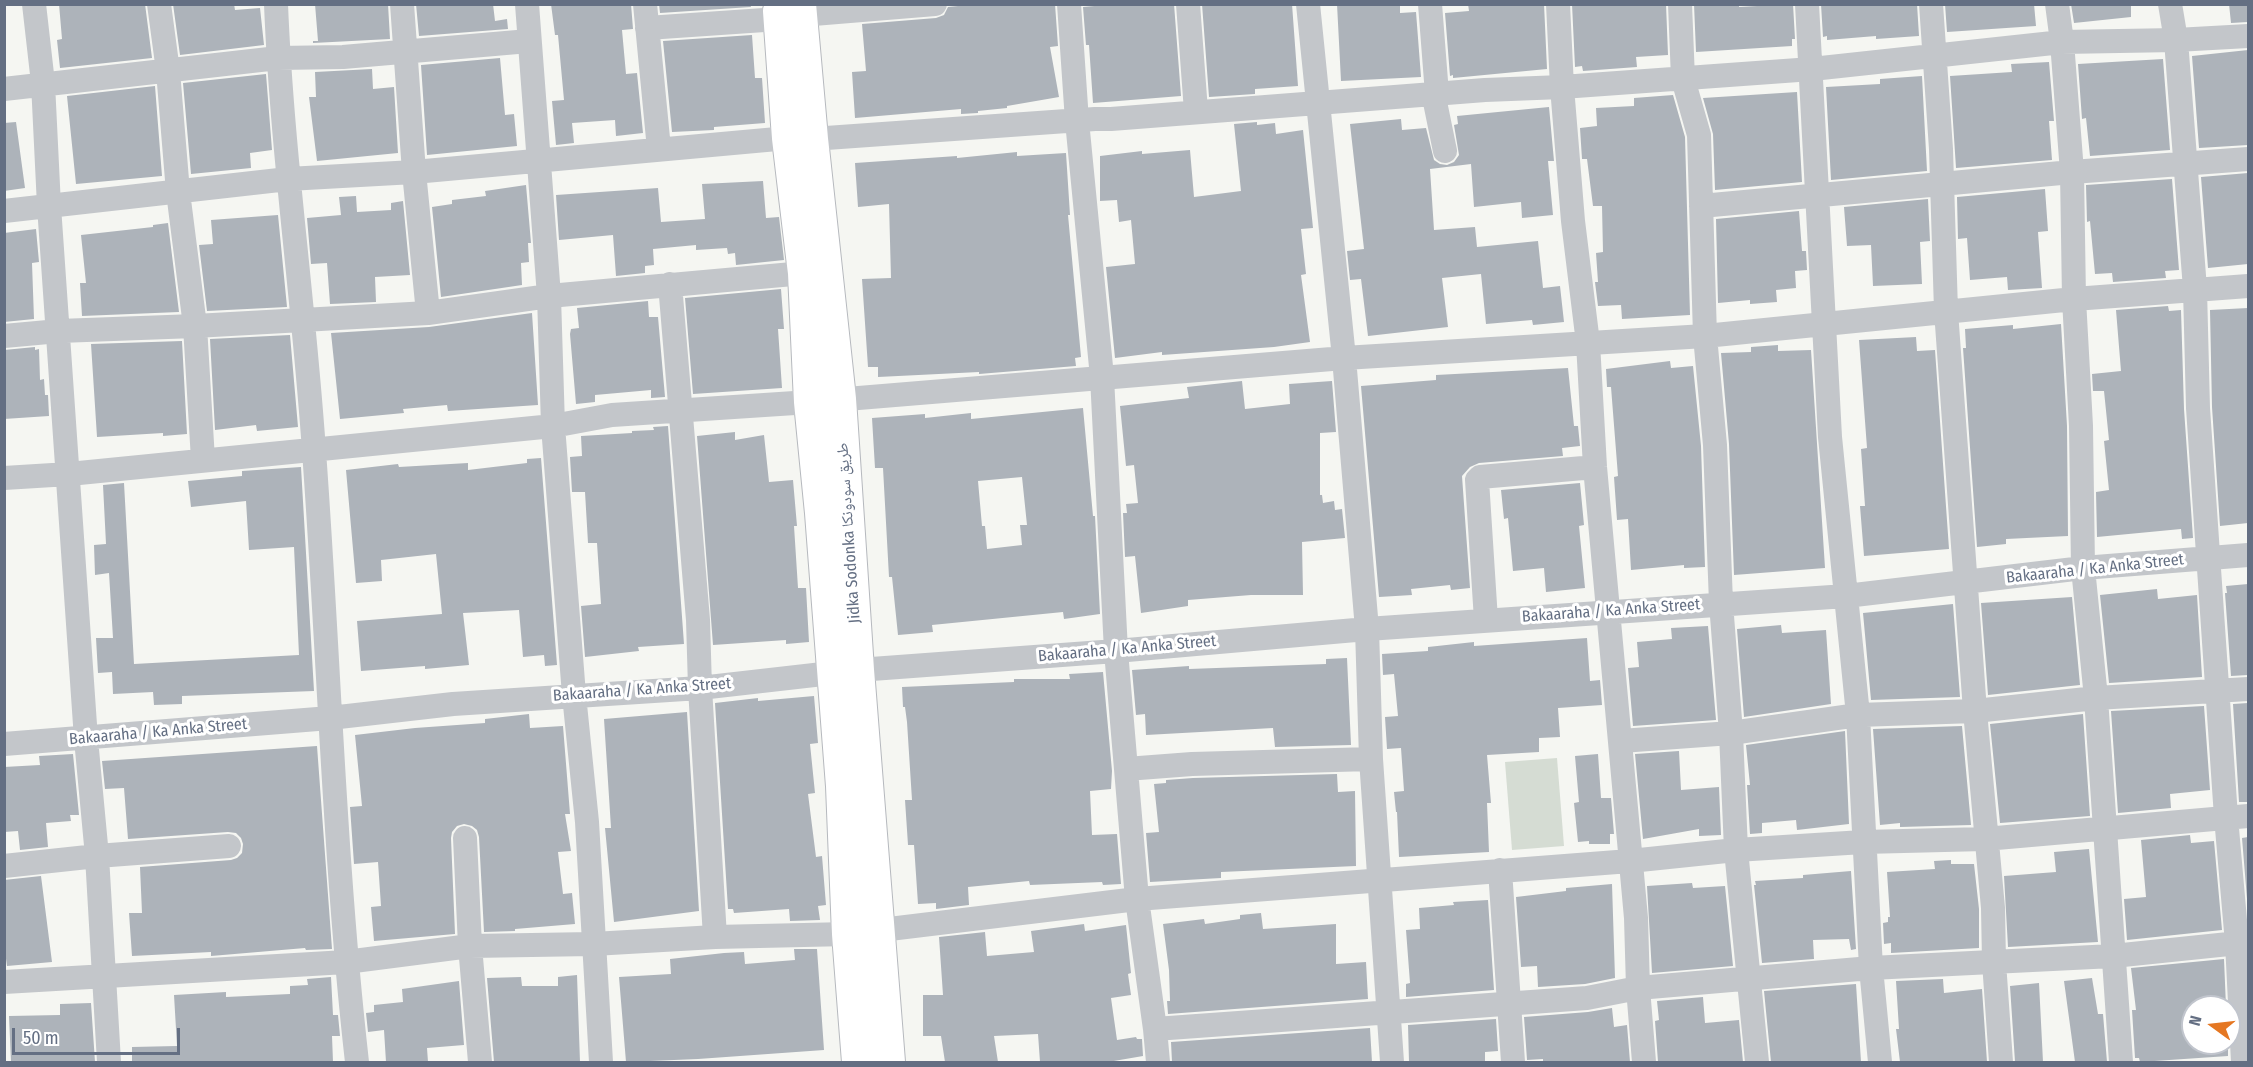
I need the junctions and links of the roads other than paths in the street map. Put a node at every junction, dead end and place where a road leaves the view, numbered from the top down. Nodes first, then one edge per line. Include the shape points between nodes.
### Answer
1 (34, 4) edge
2 (159, 4) edge
3 (276, 4) edge
4 (402, 4) edge
5 (527, 4) edge
6 (645, 4) edge
7 (934, 4) edge
8 (1069, 4) edge
9 (1188, 4) edge
10 (1308, 4) edge
11 (1430, 4) edge
12 (1558, 4) edge
13 (1680, 4) edge
14 (1807, 4) edge
15 (1931, 4) edge
16 (2057, 4) edge
17 (2170, 4) edge
18 (789, 11) edge
19 (647, 28) junction
20 (2248, 36) edge
21 (2176, 40) junction
22 (529, 41) junction
23 (2062, 42) junction
24 (404, 51) junction
25 (1935, 55) junction
26 (278, 58) junction
27 (1812, 69) junction
28 (168, 70) junction
29 (1683, 79) junction
30 (43, 83) junction
31 (1562, 87) junction
32 (4, 88) edge
33 (1437, 94) junction
34 (1317, 105) junction
35 (1196, 111) junction
36 (1077, 121) junction
37 (800, 139) junction
38 (659, 150) junction
39 (1445, 151) dead end
40 (2248, 159) edge
41 (537, 161) junction
42 (2184, 164) junction
43 (414, 172) junction
44 (2072, 172) junction
45 (288, 179) junction
46 (1942, 186) junction
47 (178, 192) junction
48 (1819, 197) junction
49 (49, 206) junction
50 (1701, 206) junction
51 (4, 211) edge
52 (804, 273) junction
53 (670, 284) junction
54 (2248, 286) edge
55 (2195, 289) junction
56 (549, 296) junction
57 (2074, 299) junction
58 (1946, 311) junction
59 (428, 313) junction
60 (304, 319) junction
61 (1824, 324) junction
62 (195, 326) junction
63 (59, 331) junction
64 (4, 336) edge
65 (1704, 336) junction
66 (1588, 343) junction
67 (1344, 358) junction
68 (1102, 377) junction
69 (825, 401) junction
70 (680, 412) junction
71 (553, 426) junction
72 (314, 451) junction
73 (203, 460) junction
74 (1595, 467) junction
75 (69, 474) junction
76 (4, 478) edge
77 (2248, 555) edge
78 (2208, 558) junction
79 (2083, 568) junction
80 (1965, 583) junction
81 (1846, 596) junction
82 (1721, 603) junction
83 (1608, 611) junction
84 (1486, 620) junction
85 (1367, 628) junction
86 (1116, 651) junction
87 (845, 672) junction
88 (700, 688) junction
89 (2248, 689) edge
90 (2217, 692) junction
91 (574, 695) junction
92 (2096, 698) junction
93 (1975, 711) junction
94 (1858, 715) junction
95 (330, 718) junction
96 (1731, 733) junction
97 (86, 739) junction
98 (1621, 741) junction
99 (4, 744) edge
100 (1371, 759) junction
101 (1126, 769) junction
102 (2237, 817) edge
103 (2104, 829) junction
104 (465, 838) dead end
105 (1986, 839) junction
106 (1863, 842) junction
107 (229, 846) dead end
108 (1736, 850) junction
109 (97, 856) junction
110 (1630, 861) junction
111 (4, 866) edge
112 (1500, 870) junction
113 (1380, 881) junction
114 (1137, 899) junction
115 (863, 933) junction
116 (715, 937) junction
117 (2243, 942) edge
118 (593, 944) junction
119 (470, 946) junction
120 (2113, 956) junction
121 (346, 962) junction
122 (1994, 962) junction
123 (1871, 968) junction
124 (103, 977) junction
125 (1748, 980) junction
126 (4, 982) edge
127 (1638, 988) junction
128 (1510, 1004) junction
129 (1390, 1014) junction
130 (1155, 1029) junction
131 (109, 1062) edge
132 (357, 1062) edge
133 (480, 1062) edge
134 (601, 1062) edge
135 (858, 1062) edge
136 (889, 1062) edge
137 (1158, 1062) edge
138 (1392, 1062) edge
139 (1513, 1062) edge
140 (1644, 1062) edge
141 (1757, 1062) edge
142 (1880, 1062) edge
143 (2001, 1062) edge
144 (2121, 1062) edge
145 (2243, 1062) edge

1 - 30 street
2 - 28 street
3 - 26 street
4 - 24 street
5 - 22 street
6 - 19 street
7 - 18 street
8 - 36 street
9 - 35 street
10 - 34 street
11 - 33 street
12 - 31 street
13 - 29 street
14 - 27 street
15 - 25 street
16 - 23 street
17 - 21 street
18 - 19 street
18 - 37 main road, Jidka Sodonka طريق سودونكا
19 - 38 street
20 - 21 street
21 - 23 street
21 - 42 street
22 - 24 street
22 - 41 street
23 - 25 street
23 - 44 street
24 - 26 street
24 - 43 street
25 - 27 street
25 - 46 street
26 - 28 street
26 - 45 street
27 - 29 street
27 - 48 street
28 - 30 street
28 - 47 street
29 - 31 street
29 - 50 street via 1699,135
30 - 32 street
30 - 49 street
31 - 33 street
31 - 66 street
33 - 34 street
33 - 39 street via 1435,102
34 - 35 street
34 - 67 street
35 - 36 street
36 - 37 street
36 - 68 street
37 - 38 street
37 - 52 main road, Jidka Sodonka طريق سودونكا
37 - 69 main road, Jidka Sodonka طريق سودونكا
38 - 41 street
40 - 42 street
41 - 43 street
41 - 56 street
42 - 44 street
42 - 55 street
43 - 45 street
43 - 59 street
44 - 46 street
44 - 57 street
45 - 47 street
45 - 60 street
46 - 48 street
46 - 58 street
47 - 49 street
47 - 62 street
48 - 50 street
48 - 61 street
49 - 51 street
49 - 63 street
50 - 65 street
52 - 53 street
52 - 69 main road, Jidka Sodonka طريق سودونكا
53 - 56 street
53 - 70 street
54 - 55 street
55 - 57 street
55 - 78 street
56 - 59 street
56 - 71 street
57 - 58 street
57 - 79 street
58 - 61 street
58 - 80 street
59 - 60 street
60 - 62 street
60 - 72 street
61 - 65 street
61 - 81 street via 1830,436
62 - 63 street
62 - 73 street
63 - 64 street
63 - 75 street
65 - 66 street
65 - 82 street via 1715,445
66 - 67 street
66 - 74 street
67 - 68 street
67 - 85 street
68 - 69 street
68 - 86 street
69 - 70 street
69 - 87 main road, Jidka Sodonka طريق سودونكا
70 - 71 street via 612,415
70 - 88 street via 699,620
71 - 72 street
71 - 91 street
72 - 73 street
72 - 95 street
73 - 75 street
74 - 83 street
74 - 84 street via 1477,480
75 - 76 street
75 - 97 street
77 - 78 street, Bakaaraha / Ka Anka Street
78 - 79 street, Bakaaraha / Ka Anka Street
78 - 90 street
79 - 80 street, Bakaaraha / Ka Anka Street
79 - 92 street
80 - 81 street, Bakaaraha / Ka Anka Street
80 - 93 street
81 - 82 street, Bakaaraha / Ka Anka Street
81 - 94 street
82 - 83 street, Bakaaraha / Ka Anka Street
82 - 96 street
83 - 84 street, Bakaaraha / Ka Anka Street
83 - 98 street
84 - 85 street, Bakaaraha / Ka Anka Street
85 - 86 street, Bakaaraha / Ka Anka Street
85 - 100 street
86 - 87 street, Bakaaraha / Ka Anka Street
86 - 101 street
87 - 88 street, Bakaaraha / Ka Anka Street
87 - 115 main road, Jidka Sodonka طريق سودونكا
88 - 91 street, Bakaaraha / Ka Anka Street
88 - 116 street
89 - 90 street
90 - 92 street
90 - 102 street
91 - 95 street, Bakaaraha / Ka Anka Street
91 - 118 street via 587,822
92 - 93 street
92 - 103 street
93 - 94 street
93 - 105 street
94 - 96 street
94 - 106 street
95 - 97 street, Bakaaraha / Ka Anka Street
95 - 121 street
96 - 98 street
96 - 108 street
97 - 99 street, Bakaaraha / Ka Anka Street
97 - 109 street
98 - 110 street
100 - 101 street
100 - 113 street
101 - 114 street
102 - 103 street
102 - 117 street
103 - 105 street
103 - 120 street
104 - 119 street
105 - 106 street
105 - 122 street
106 - 108 street
106 - 123 street
107 - 109 street
108 - 110 street
108 - 125 street
109 - 111 street
109 - 124 street
110 - 112 street
110 - 127 street
112 - 113 street
112 - 128 street
113 - 114 street
113 - 129 street
114 - 115 street
114 - 130 street
115 - 116 street
115 - 135 main road, Jidka Sodonka طريق سودونكا
115 - 136 main road, Jidka Sodonka طريق سودونكا
116 - 118 street
117 - 120 street
117 - 145 street
118 - 119 street
118 - 134 street
119 - 121 street
119 - 133 street
120 - 122 street
120 - 144 street
121 - 124 street
121 - 132 street
122 - 123 street
122 - 143 street
123 - 125 street
123 - 142 street
124 - 126 street
124 - 131 street
125 - 127 street
125 - 141 street
127 - 128 street via 1587,998
127 - 140 street
128 - 129 street
128 - 139 street
129 - 130 street
129 - 138 street
130 - 137 street

